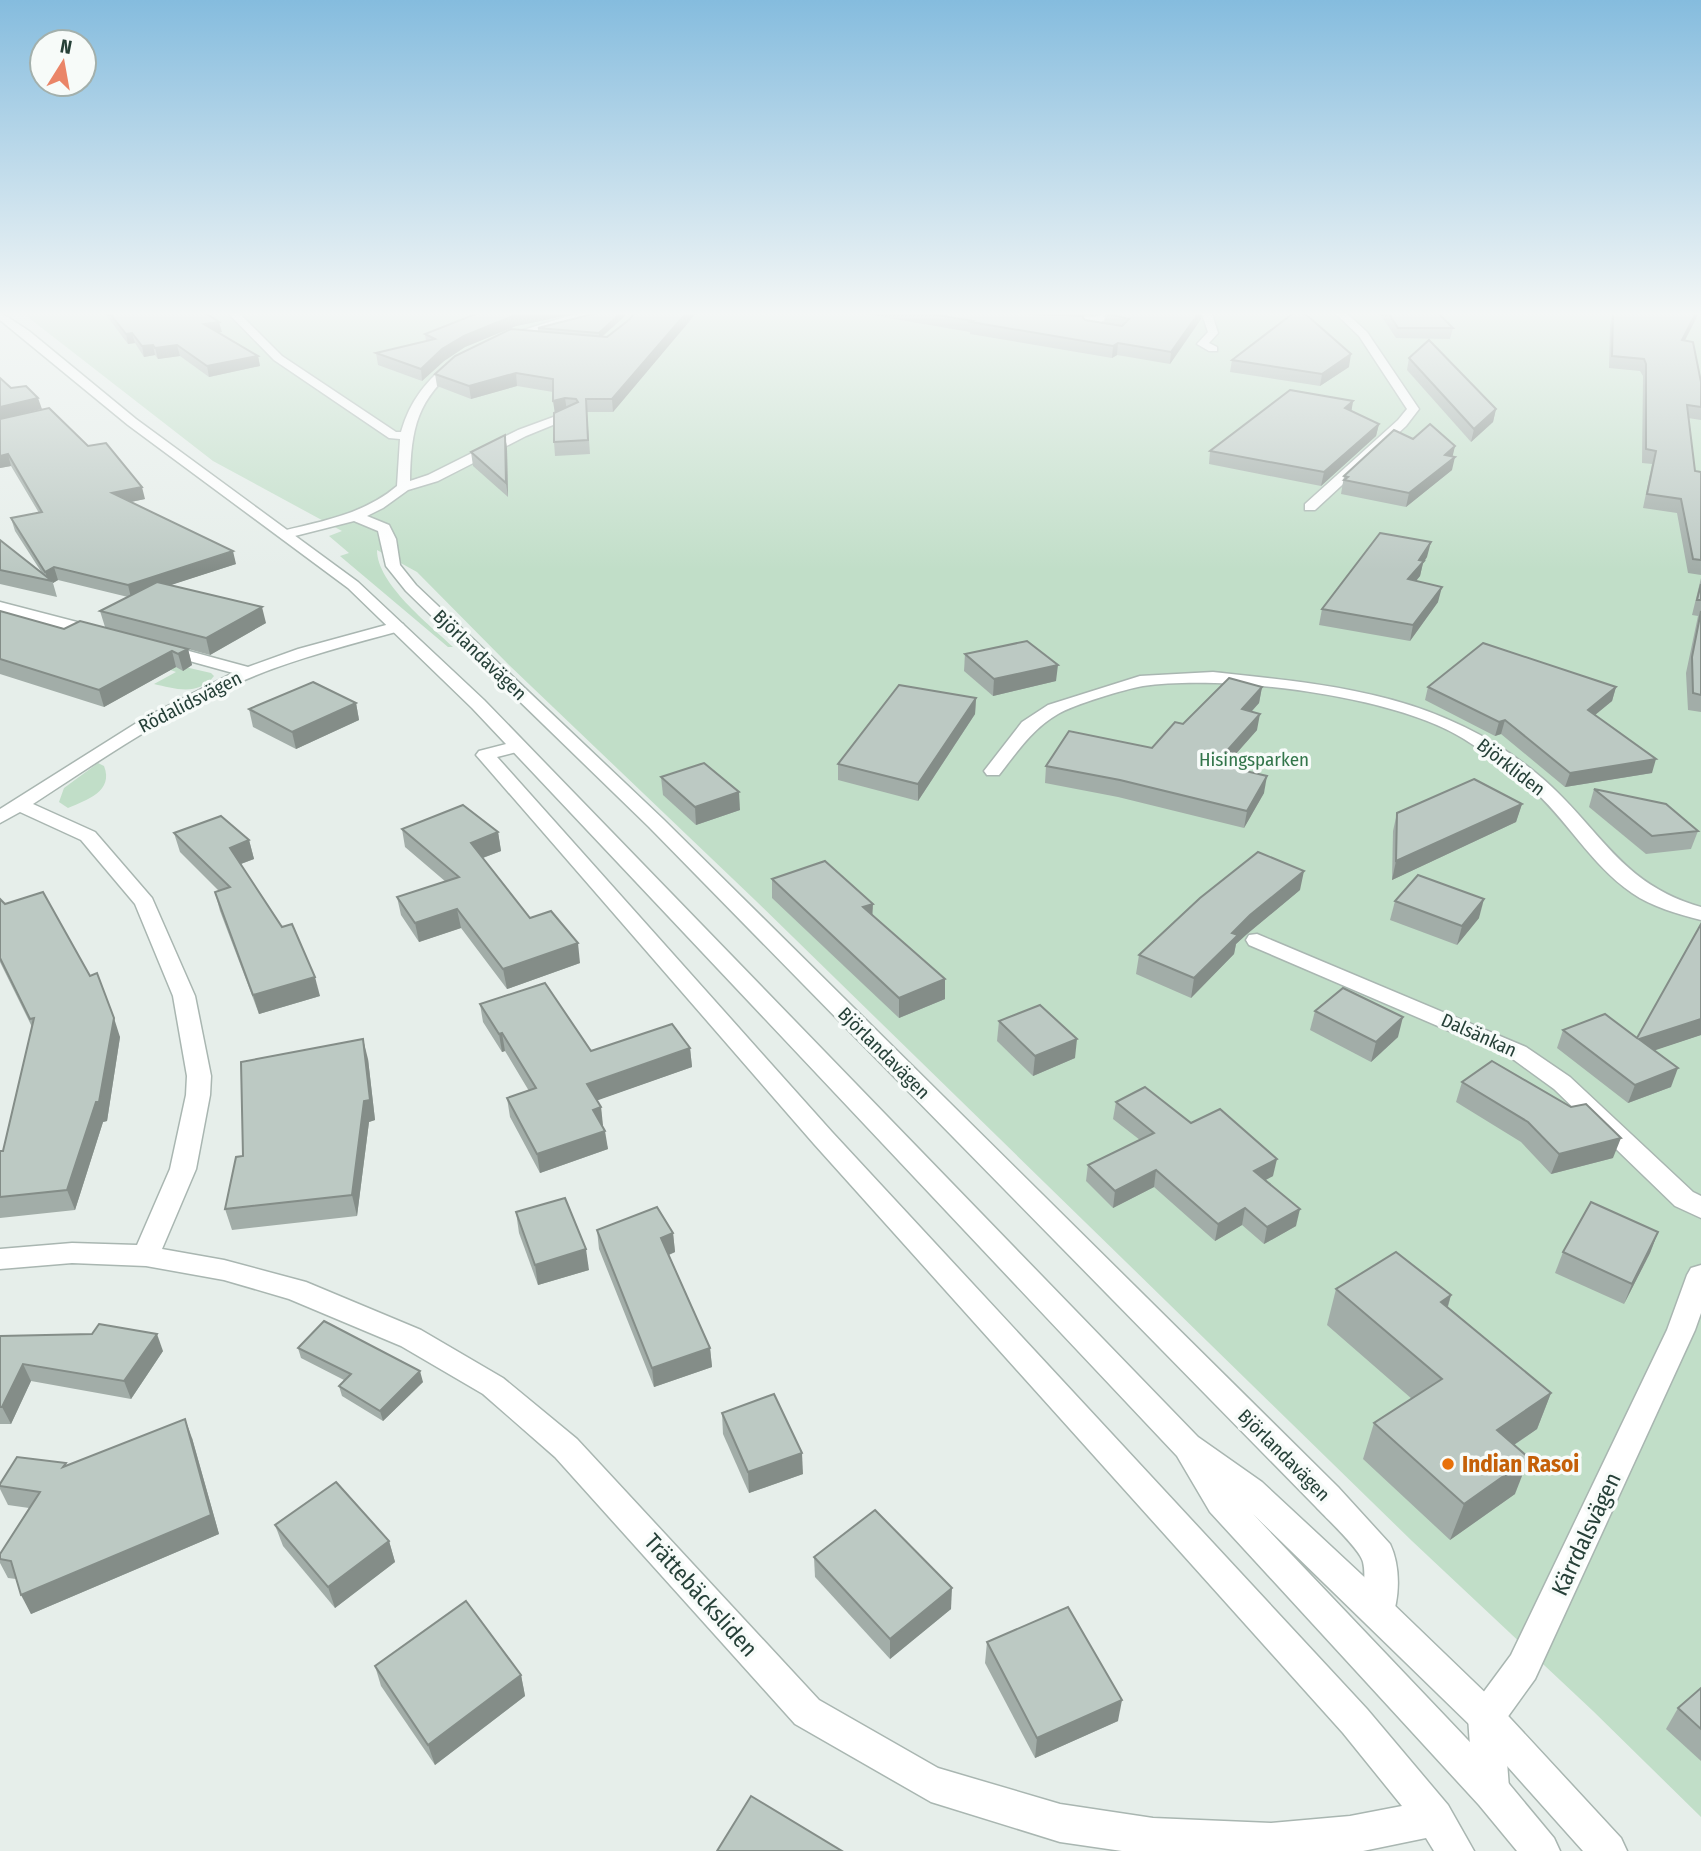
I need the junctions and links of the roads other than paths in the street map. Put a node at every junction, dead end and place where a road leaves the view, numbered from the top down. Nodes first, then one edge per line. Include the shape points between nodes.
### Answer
1 (103, 397) edge
2 (337, 397) edge
3 (420, 397) edge
4 (1405, 397) edge
5 (571, 414) edge
6 (406, 436) junction
7 (403, 487) junction
8 (1310, 507) dead end
9 (354, 516) junction
10 (287, 534) junction
11 (0, 607) edge
12 (397, 627) junction
13 (118, 637) edge
14 (144, 644) edge
15 (248, 672) junction
16 (518, 746) junction
17 (993, 771) dead end
18 (10, 811) edge
19 (1701, 914) edge
20 (1257, 940) dead end
21 (1701, 1208) edge
22 (146, 1256) junction
23 (0, 1259) edge
24 (1701, 1275) edge
25 (1186, 1446) junction
26 (1378, 1612) junction
27 (1486, 1717) junction
28 (1492, 1792) junction
29 (1435, 1818) junction
30 (1455, 1851) edge
31 (1541, 1851) edge
32 (1608, 1851) edge

1 - 10 street, Björlandavägen
2 - 6 street via 393,435
3 - 6 street
4 - 8 street via 1413,409 1402,423
5 - 7 street via 433,478
6 - 7 street
7 - 9 street via 393,497
9 - 10 street
9 - 26 street, Björlandavägen via 384,528 393,566 411,588 656,823 1327,1497 1379,1553
10 - 12 street, Björlandavägen
11 - 13 street
12 - 15 street, Rödalidsvägen
12 - 16 street, Björlandavägen
14 - 15 street
15 - 18 street, Rödalidsvägen via 149,721
16 - 25 street, Björlandavägen
16 - 29 street via 485,755 823,1138 1355,1721
17 - 19 street, Björkliden via 1028,726 1054,709 1140,681 1213,677 1327,691 1426,714 1469,734 1536,782 1640,889
18 - 22 street via 88,836 145,902 184,996 199,1076 198,1095 183,1169
20 - 21 street, Dalsänkan via 1518,1052 1562,1083 1684,1199
22 - 23 street, Trättebäcksliden via 72,1253
22 - 29 street, Trättebäcksliden via 224,1270 296,1290 411,1338 493,1386 566,1448 807,1712 931,1784 1060,1823 1153,1837 1271,1842 1350,1835
24 - 27 street, Kärrdalsvägen via 1681,1330 1544,1625 1523,1667
25 - 26 street, Björlandavägen via 1251,1492
25 - 28 street, Björlandavägen via 1222,1502
26 - 27 street, Björlandavägen
27 - 28 street
27 - 32 street, Björlandavägen
28 - 31 street, Björlandavägen
29 - 30 street

